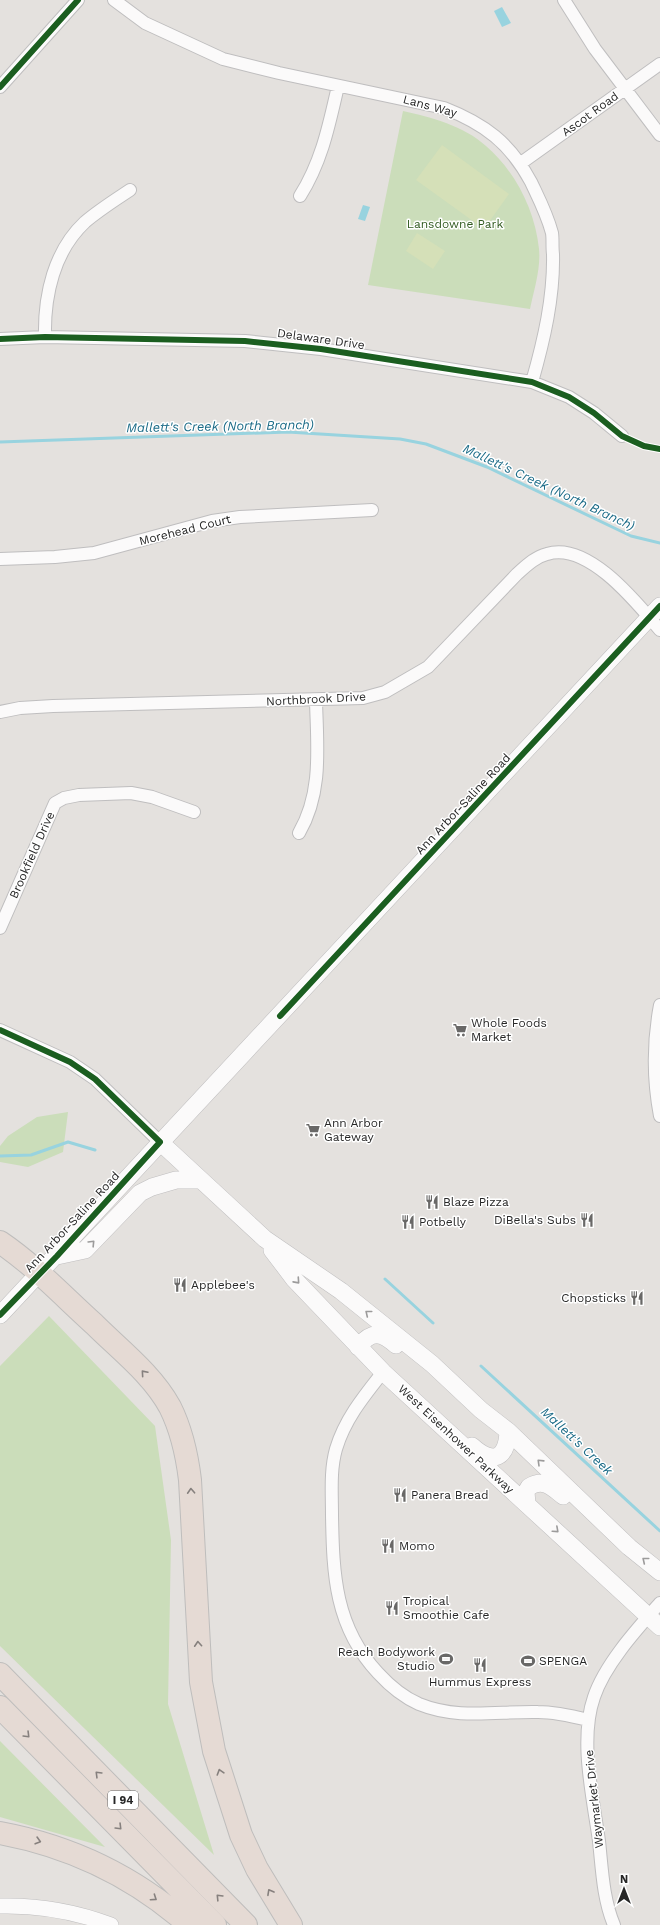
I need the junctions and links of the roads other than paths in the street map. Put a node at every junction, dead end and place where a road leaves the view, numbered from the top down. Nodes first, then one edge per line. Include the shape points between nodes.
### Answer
1 (78, 0) edge
2 (114, 0) edge
3 (564, 0) edge
4 (660, 64) edge
5 (338, 86) junction
6 (0, 87) edge
7 (626, 88) junction
8 (660, 136) edge
9 (521, 163) junction
10 (130, 190) dead end
11 (300, 196) dead end
12 (45, 337) junction
13 (0, 339) edge
14 (532, 382) junction
15 (622, 436) dead end
16 (372, 510) dead end
17 (0, 559) edge
18 (657, 618) edge
19 (316, 700) junction
20 (0, 712) edge
21 (194, 812) dead end
22 (299, 833) dead end
23 (0, 928) edge
24 (660, 1004) edge
25 (658, 1022) edge
26 (0, 1030) edge
27 (658, 1035) edge
28 (660, 1116) edge
29 (160, 1142) junction
30 (201, 1180) junction
31 (264, 1239) junction
32 (0, 1242) edge
33 (57, 1256) junction
34 (40, 1273) junction
35 (0, 1315) edge
36 (358, 1347) junction
37 (383, 1372) junction
38 (404, 1392) junction
39 (481, 1410) junction
40 (508, 1431) junction
41 (527, 1504) junction
42 (629, 1547) junction
43 (660, 1572) edge
44 (660, 1603) edge
45 (654, 1622) edge
46 (0, 1674) edge
47 (0, 1707) edge
48 (588, 1720) junction
49 (0, 1833) edge
50 (0, 1906) edge
51 (111, 1925) edge
52 (189, 1925) edge
53 (215, 1925) edge
54 (246, 1925) edge
55 (290, 1925) edge
56 (614, 1925) edge

1 - 6 street
2 - 5 street, Lans Way via 145,23 223,59
3 - 7 street via 595,49
4 - 7 street, Ascot Road
5 - 9 street, Lans Way via 415,100 467,116 509,148
5 - 11 street via 322,152
7 - 8 street
7 - 9 street, Ascot Road
9 - 14 street, Lans Way via 544,208 552,234 553,276 544,336
10 - 12 street via 85,222 62,251 49,286 44,314
12 - 13 street, Delaware Drive
12 - 14 street, Delaware Drive via 283,344
14 - 15 street, Delaware Drive via 569,397
16 - 17 street, Morehead Court via 240,516 212,521 94,553 55,558
18 - 19 street, Northbrook Drive via 588,560 567,552 548,553 532,561 517,574 428,667 385,692 363,698
18 - 29 main road, Ann Arbor-Saline Road
19 - 20 street, Northbrook Drive via 53,706
19 - 22 street via 318,773 313,802
21 - 23 street, Brookfield Drive via 152,797 131,793 79,795 55,803
24 - 25 street
25 - 27 street
26 - 29 street via 70,1062 95,1079
27 - 28 street via 655,1082
29 - 30 main road, West Eisenhower Parkway
29 - 33 main road, Ann Arbor-Saline Road
30 - 31 main road, West Eisenhower Parkway
33 -> 30 main road via 85,1250 140,1193 152,1186 176,1180
31 -> 36 main road, West Eisenhower Parkway via 294,1279
39 -> 31 main road, West Eisenhower Parkway via 432,1364 341,1291
32 - 34 highway
33 - 34 main road, Ann Arbor-Saline Road
34 - 35 main road, Ann Arbor-Saline Road
55 -> 34 highway via 257,1869 241,1835 214,1751 201,1682 190,1480 186,1451 179,1429 169,1407 142,1369
36 - 37 main road, West Eisenhower Parkway
36 - 39 main road via 368,1337 377,1334 385,1336 467,1406
37 - 38 main road, West Eisenhower Parkway
37 - 48 street via 348,1420 336,1449 333,1471 332,1538 336,1587 347,1628 359,1650 393,1688 427,1707 459,1714 554,1713
38 - 40 main road via 416,1394 477,1450 486,1455 494,1457 503,1453 508,1445
38 - 41 main road, West Eisenhower Parkway
39 - 40 main road, West Eisenhower Parkway
42 -> 40 main road, West Eisenhower Parkway
41 - 42 main road via 526,1492 529,1487 539,1483 549,1484 610,1539
41 -> 45 main road, West Eisenhower Parkway
43 -> 42 main road, West Eisenhower Parkway
44 - 45 street, Waymarket Drive
45 - 48 street, Waymarket Drive via 623,1647 603,1676
54 -> 46 highway, I 94
47 -> 53 highway, I 94
48 - 56 street, Waymarket Drive via 588,1758 606,1897
49 -> 52 highway via 55,1847 106,1868 149,1894
50 - 51 street via 58,1909

